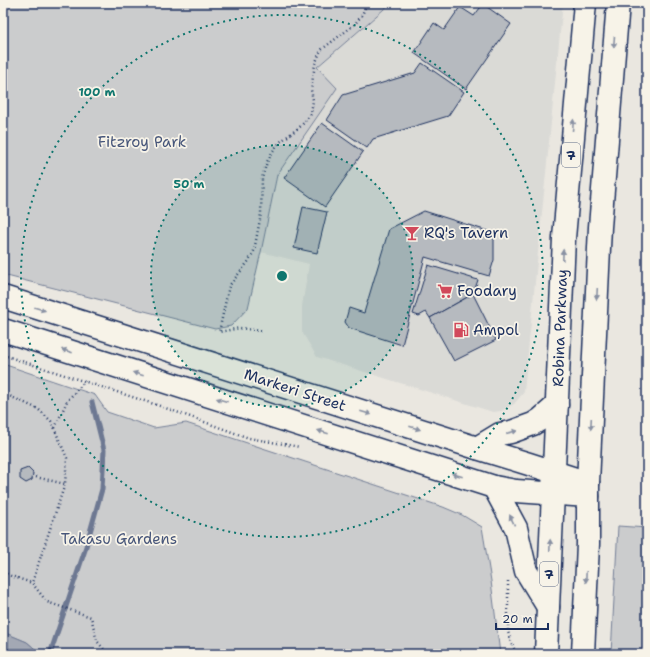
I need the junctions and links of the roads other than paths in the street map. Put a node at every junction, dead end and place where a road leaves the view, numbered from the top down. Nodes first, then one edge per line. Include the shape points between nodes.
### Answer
1 (585, 3) edge
2 (618, 3) edge
3 (3, 297) edge
4 (3, 330) edge
5 (557, 405) junction
6 (477, 448) junction
7 (554, 471) junction
8 (494, 487) junction
9 (588, 490) junction
10 (553, 494) junction
11 (548, 606) junction
12 (546, 654) edge
13 (583, 654) edge

5 -> 1 main road, Robina Parkway / 7 via 564,238
2 -> 9 main road via 602,196
3 -> 6 main road, Markeri Street
8 -> 4 main road, Markeri Street
6 -> 5 main road via 500,434 533,424
5 - 7 main road, Robina Parkway / 7
6 - 7 main road, Markeri Street
7 - 9 main road, Markeri Street
7 - 10 main road, Robina Parkway / 7
8 - 10 main road, Markeri Street via 516,492
11 -> 8 main road via 526,571 516,528
9 - 10 main road, Markeri Street
9 -> 13 main road
11 -> 10 main road, Robina Parkway / 7
11 - 12 main road, Robina Parkway / 7

